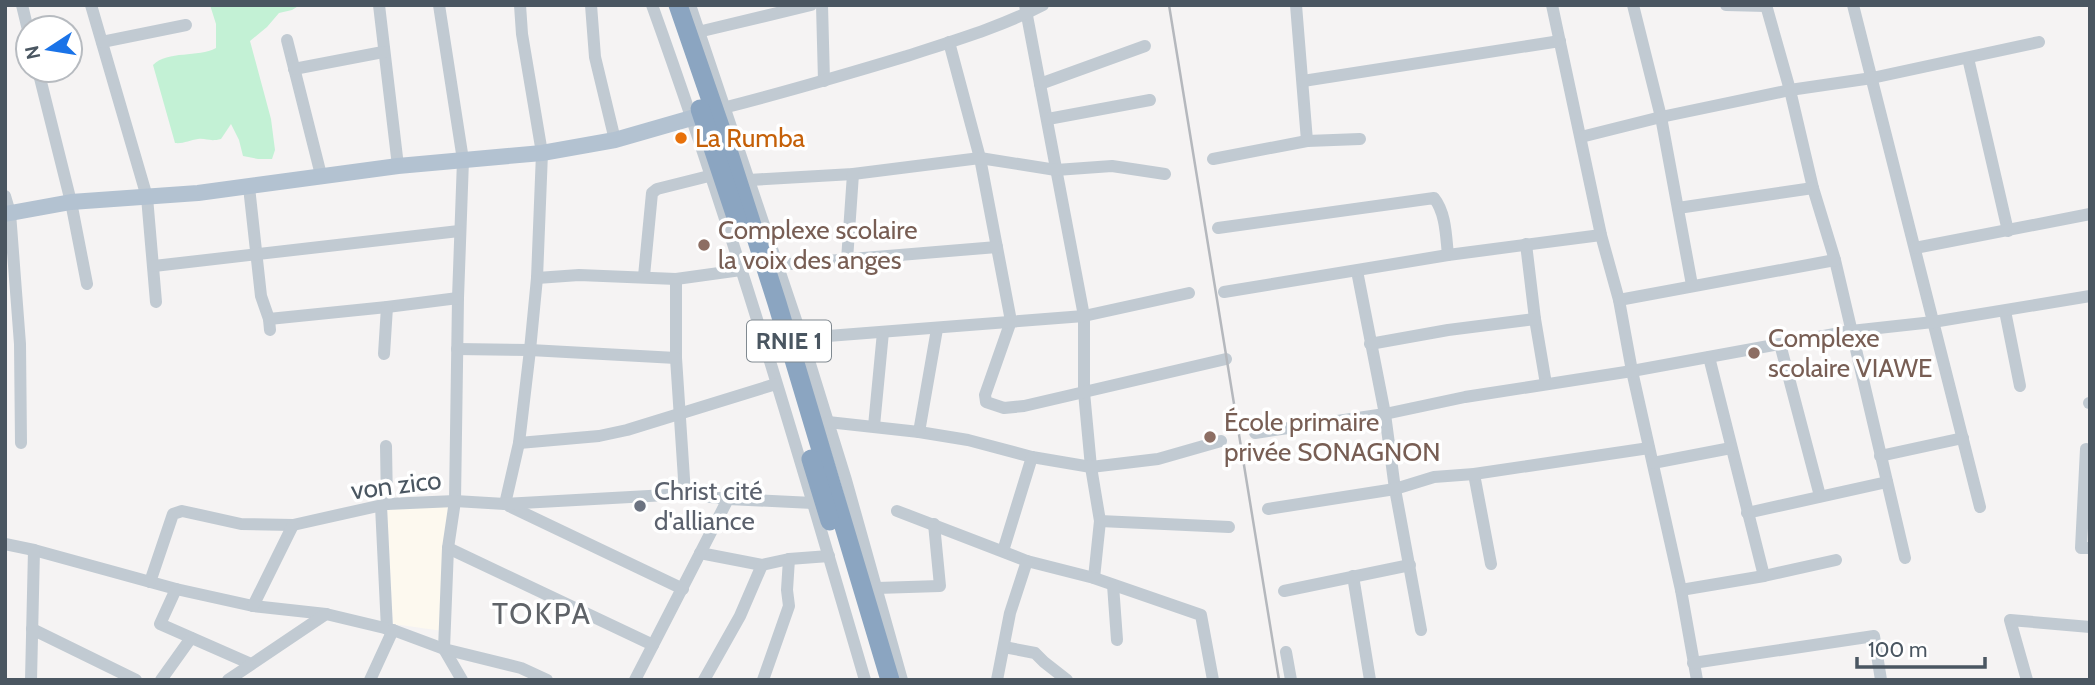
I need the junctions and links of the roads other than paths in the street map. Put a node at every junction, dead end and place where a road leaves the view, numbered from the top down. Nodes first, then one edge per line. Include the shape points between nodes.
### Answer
1 (92, 5) edge
2 (379, 5) edge
3 (440, 5) edge
4 (520, 5) edge
5 (591, 5) edge
6 (652, 5) edge
7 (665, 5) edge
8 (678, 5) edge
9 (690, 5) edge
10 (811, 5) edge
11 (822, 5) edge
12 (1044, 5) edge
13 (1296, 5) edge
14 (1552, 5) edge
15 (1633, 5) edge
16 (1726, 5) edge
17 (1853, 5) edge
18 (1766, 6) edge
19 (1026, 10) edge
20 (186, 25) dead end
21 (698, 32) junction
22 (287, 40) dead end
23 (1560, 41) junction
24 (102, 42) junction
25 (949, 42) junction
26 (2039, 42) dead end
27 (1145, 46) dead end
28 (383, 52) junction
29 (1968, 58) junction
30 (294, 69) junction
31 (1872, 78) junction
32 (824, 81) junction
33 (1303, 81) junction
34 (1040, 83) junction
35 (42, 84) edge
36 (1790, 90) junction
37 (1150, 100) dead end
38 (708, 113) junction
39 (1661, 117) junction
40 (1048, 119) junction
41 (1581, 137) junction
42 (1360, 139) dead end
43 (615, 140) junction
44 (1307, 141) junction
45 (542, 153) junction
46 (979, 158) junction
47 (1213, 159) dead end
48 (463, 160) junction
49 (398, 166) junction
50 (1056, 170) junction
51 (853, 174) junction
52 (1165, 174) dead end
53 (321, 175) junction
54 (709, 176) junction
55 (749, 180) junction
56 (248, 187) junction
57 (1813, 188) junction
58 (5, 196) edge
59 (147, 197) junction
60 (71, 202) junction
61 (1678, 208) junction
62 (8, 213) edge
63 (2090, 214) edge
64 (1218, 228) dead end
65 (459, 231) junction
66 (2008, 231) junction
67 (1601, 236) junction
68 (1527, 244) junction
69 (997, 247) junction
70 (1915, 248) junction
71 (255, 254) junction
72 (1448, 255) junction
73 (847, 260) junction
74 (1835, 260) junction
75 (778, 265) junction
76 (154, 267) junction
77 (741, 270) junction
78 (1357, 271) junction
79 (644, 276) junction
80 (537, 278) junction
81 (676, 279) junction
82 (87, 284) dead end
83 (1692, 285) junction
84 (1224, 292) dead end
85 (1189, 293) dead end
86 (2090, 296) edge
87 (458, 298) junction
88 (1619, 300) junction
89 (156, 302) dead end
90 (387, 307) junction
91 (2005, 311) junction
92 (1084, 316) junction
93 (1535, 319) junction
94 (1011, 321) junction
95 (1933, 322) junction
96 (937, 328) junction
97 (1851, 331) junction
98 (883, 332) junction
99 (802, 338) junction
100 (1370, 344) junction
101 (1780, 344) junction
102 (457, 349) junction
103 (530, 350) junction
104 (384, 354) dead end
105 (1709, 357) junction
106 (676, 358) junction
107 (1227, 359) dead end
108 (1632, 371) junction
109 (776, 384) junction
110 (1546, 384) junction
111 (2020, 386) dead end
112 (1084, 392) junction
113 (680, 414) junction
114 (1385, 414) junction
115 (828, 422) junction
116 (874, 426) junction
117 (919, 432) junction
118 (1255, 433) dead end
119 (1963, 438) junction
120 (1221, 441) dead end
121 (21, 443) dead end
122 (519, 443) junction
123 (386, 446) dead end
124 (1649, 448) junction
125 (1731, 449) junction
126 (2086, 449) dead end
127 (1881, 456) junction
128 (1032, 457) junction
129 (1653, 463) junction
130 (1091, 467) junction
131 (2087, 469) edge
132 (1474, 474) junction
133 (1887, 482) junction
134 (1395, 489) junction
135 (685, 494) junction
136 (1820, 496) junction
137 (728, 499) junction
138 (455, 501) junction
139 (813, 503) junction
140 (505, 504) junction
141 (384, 505) junction
142 (1980, 507) dead end
143 (1268, 509) dead end
144 (897, 511) dead end
145 (1747, 513) junction
146 (1100, 520) junction
147 (934, 524) junction
148 (293, 525) junction
149 (1229, 527) dead end
150 (5, 544) edge
151 (448, 548) junction
152 (2090, 548) edge
153 (34, 550) junction
154 (1003, 551) junction
155 (700, 553) junction
156 (829, 556) junction
157 (1905, 558) dead end
158 (789, 559) junction
159 (1027, 561) junction
160 (1836, 561) dead end
161 (1491, 564) dead end
162 (762, 565) junction
163 (1410, 565) junction
164 (1353, 576) junction
165 (1764, 576) junction
166 (1094, 578) junction
167 (150, 582) junction
168 (1113, 585) junction
169 (877, 588) junction
170 (176, 589) junction
171 (683, 589) junction
172 (1681, 590) junction
173 (1284, 591) dead end
174 (253, 606) junction
175 (326, 614) junction
176 (2090, 627) edge
177 (32, 629) junction
178 (390, 630) junction
179 (1421, 630) dead end
180 (191, 638) junction
181 (1117, 640) dead end
182 (653, 645) junction
183 (1004, 647) junction
184 (444, 649) junction
185 (1286, 652) dead end
186 (1693, 663) junction
187 (251, 664) junction
188 (30, 680) edge
189 (136, 680) edge
190 (161, 680) edge
191 (228, 680) edge
192 (370, 680) edge
193 (461, 680) edge
194 (547, 680) edge
195 (635, 680) edge
196 (704, 680) edge
197 (763, 680) edge
198 (865, 680) edge
199 (877, 680) edge
200 (890, 680) edge
201 (902, 680) edge
202 (997, 680) edge
203 (1067, 680) edge
204 (1213, 680) edge
205 (1291, 680) edge
206 (1370, 680) edge
207 (1697, 680) edge
208 (1881, 680) edge
209 (2027, 680) edge

1 - 24 street
2 - 28 street
3 - 48 street
4 - 45 street
5 - 43 street via 595,57
6 - 38 street
7 - 38 highway, RNIE 1
8 - 38 highway, RNIE 1
9 - 21 street
10 - 21 street
11 - 32 street
12 - 19 street
13 - 33 street
14 - 23 street
15 - 39 street
16 - 18 street
17 - 31 street
18 - 36 street
19 - 25 street
19 - 34 street
20 - 24 street
21 - 38 street
22 - 30 street
23 - 33 street
23 - 41 street
24 - 59 street
25 - 32 street
25 - 46 street
26 - 29 street
27 - 34 street
28 - 30 street
28 - 49 street
29 - 31 street
29 - 66 street
30 - 53 street
31 - 36 street
31 - 70 street
32 - 38 street
33 - 44 street
34 - 40 street
35 - 60 street
36 - 39 street
36 - 57 street
37 - 40 street
38 - 43 main road
38 - 54 street
38 - 55 street
38 - 199 highway, RNIE 1
38 - 200 highway, RNIE 1 via 821,445
39 - 41 street
39 - 61 street
40 - 50 street
41 - 67 street
42 - 44 street
43 - 45 main road
44 - 47 street
45 - 48 main road
45 - 80 street
46 - 50 street
46 - 51 street
46 - 69 street
48 - 49 main road
48 - 65 street
49 - 53 main road
50 - 52 street via 1112,166
50 - 92 street
51 - 55 street
51 - 73 street
53 - 56 main road
54 - 77 street
54 - 79 street via 652,193
55 - 75 street
56 - 59 main road
56 - 71 street
57 - 61 street
57 - 74 street
58 - 62 street
59 - 60 main road
59 - 76 street
60 - 62 main road
60 - 82 street
61 - 83 street
62 - 121 street via 20,344
63 - 66 street
64 - 72 street via 1434,198
65 - 71 street
65 - 87 street
66 - 70 street
67 - 68 street
67 - 88 street
68 - 72 street
68 - 93 street
69 - 73 street
69 - 94 street
70 - 95 street
71 - 76 street
71 - 90 street via 270,324
72 - 78 street
73 - 75 street
74 - 83 street
74 - 97 street
75 - 99 street
76 - 89 street
77 - 81 street
77 - 109 street
78 - 84 street
78 - 100 street
79 - 80 street
79 - 81 street
80 - 103 street
81 - 106 street
83 - 88 street
85 - 92 street
86 - 91 street
87 - 90 street
87 - 102 street
88 - 108 street
90 - 104 street
91 - 95 street
91 - 111 street
92 - 94 street
92 - 112 street
93 - 100 street
93 - 110 street
94 - 96 street
94 - 112 street via 986,402 1004,408
95 - 97 street
95 - 119 street
96 - 98 street
96 - 117 street
97 - 101 street
97 - 127 street
98 - 99 street
98 - 116 street
99 - 115 street
100 - 114 street
101 - 105 street
101 - 136 street
102 - 103 street
102 - 138 street
103 - 106 street
103 - 122 street
105 - 108 street
105 - 125 street
106 - 113 street
107 - 112 street
108 - 110 street
108 - 124 street
109 - 113 street
109 - 139 street
110 - 114 street
112 - 130 street
113 - 122 street via 599,436
113 - 135 street
114 - 118 street
114 - 134 street
115 - 116 street
115 - 169 street
116 - 117 street
117 - 128 street
119 - 127 street
119 - 142 street
120 - 130 street via 1158,459
122 - 140 street
123 - 141 street
124 - 129 street
124 - 132 street
125 - 129 street
125 - 145 street
126 - 131 street
127 - 133 street
128 - 130 street
128 - 154 street
129 - 172 street
130 - 146 street
131 - 152 street via 2081,548
132 - 134 street via 1434,477
132 - 161 street
133 - 136 street
133 - 157 street
134 - 143 street
134 - 163 street
135 - 137 street, von zico
135 - 140 street, von zico
136 - 145 street
137 - 139 street, von zico
137 - 155 street
138 - 140 street, von zico
138 - 141 street, von zico
138 - 151 street
139 - 156 street
140 - 171 street
141 - 148 street, von zico
141 - 178 street
144 - 147 street
145 - 165 street
146 - 149 street
146 - 166 street
147 - 154 street
147 - 169 street via 940,586
148 - 167 street, von zico via 241,524 182,511 173,514
148 - 174 street
150 - 153 street
151 - 182 street
151 - 184 street
153 - 167 street
153 - 177 street
154 - 159 street
155 - 162 street
155 - 171 street
156 - 158 street
156 - 198 street
158 - 162 street
158 - 197 street via 789,606
159 - 166 street
159 - 183 street
160 - 165 street
162 - 196 street
163 - 164 street
163 - 179 street
164 - 173 street
164 - 206 street
165 - 172 street
166 - 168 street
167 - 170 street
168 - 181 street
168 - 204 street via 1201,615
169 - 201 street
170 - 174 street
170 - 180 street via 160,624
171 - 182 street
172 - 186 street
174 - 175 street
175 - 178 street
175 - 187 street
176 - 209 street via 2010,620
177 - 188 street
177 - 189 street
178 - 184 street
178 - 192 street
180 - 187 street
180 - 190 street
182 - 195 street
183 - 202 street
183 - 203 street via 1035,653
184 - 193 street
184 - 194 street via 521,668
185 - 205 street
186 - 207 street
186 - 208 street via 1874,636
187 - 191 street

